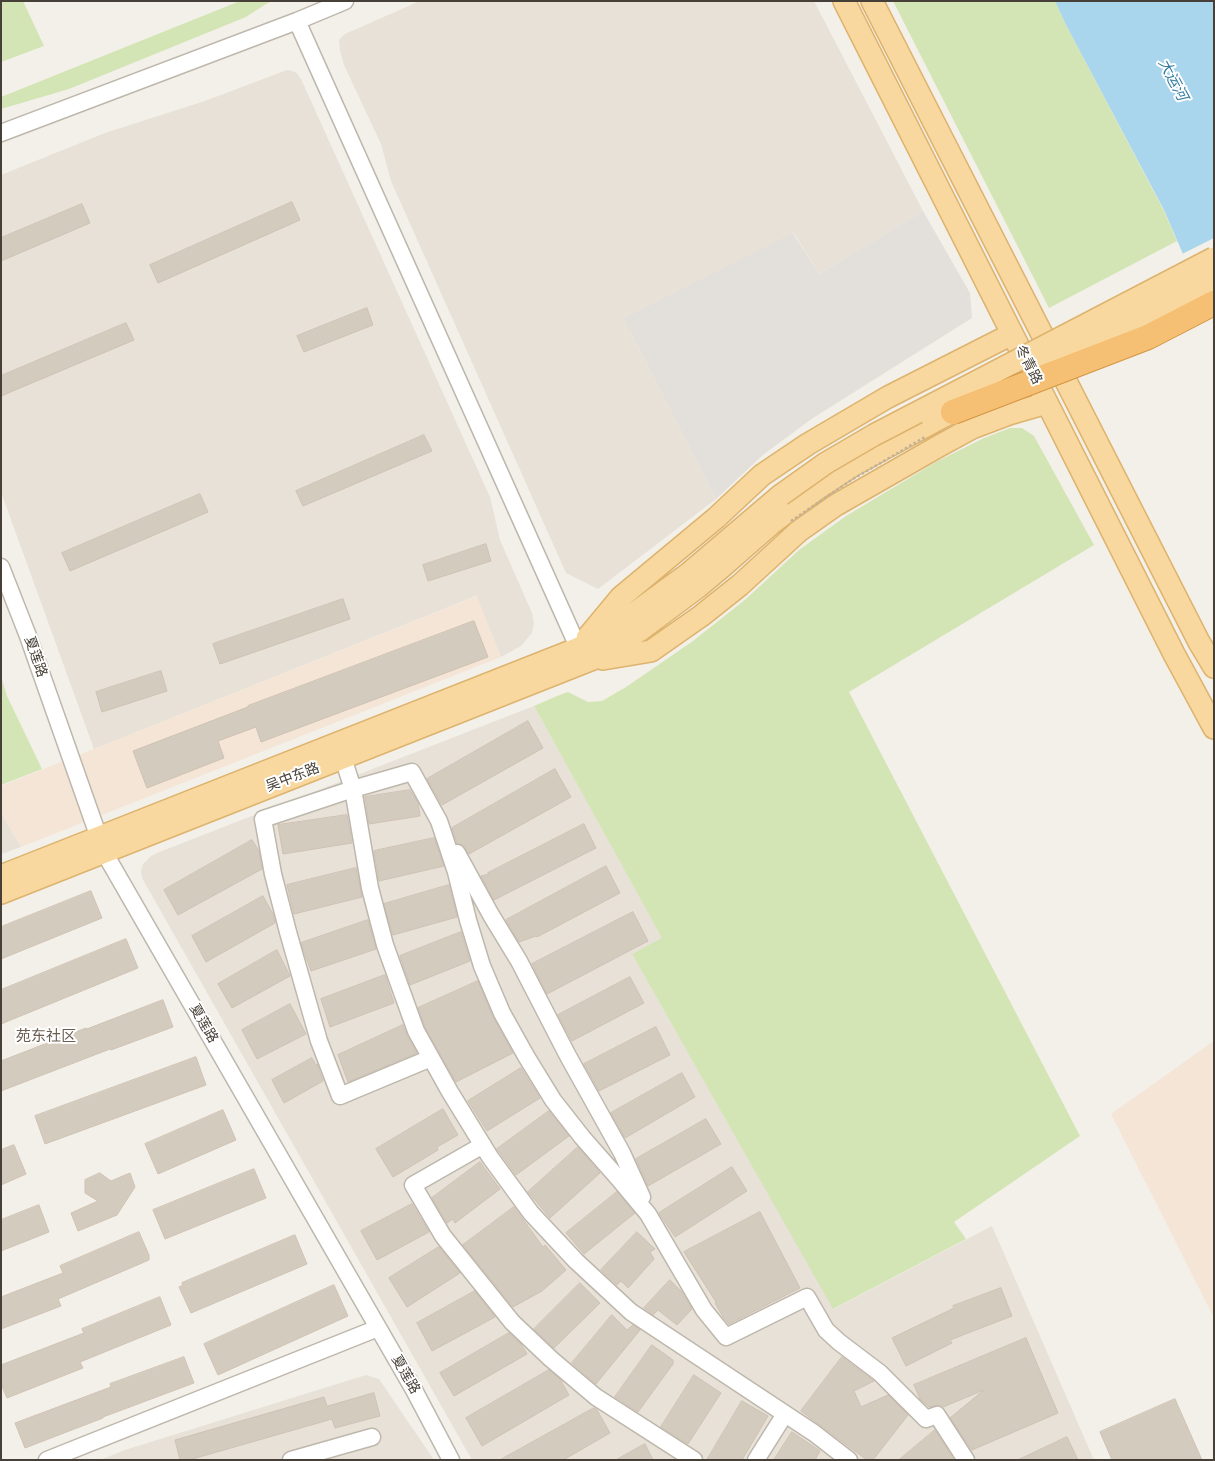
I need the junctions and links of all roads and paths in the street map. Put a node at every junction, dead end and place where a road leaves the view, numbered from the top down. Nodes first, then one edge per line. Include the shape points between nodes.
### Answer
1 (346, 1) edge
2 (844, 1) edge
3 (872, 1) edge
4 (297, 21) junction
5 (1, 133) edge
6 (1214, 258) edge
7 (1214, 280) edge
8 (1214, 303) edge
9 (1012, 334) junction
10 (1047, 403) junction
11 (953, 412) junction
12 (786, 502) junction
13 (1, 567) edge
14 (582, 655) junction
15 (1214, 667) edge
16 (1214, 728) edge
17 (343, 758) junction
18 (353, 789) junction
19 (439, 821) junction
20 (101, 845) junction
21 (1, 876) edge
22 (1, 893) edge
23 (431, 1058) junction
24 (483, 1145) junction
25 (648, 1214) junction
26 (378, 1328) junction
27 (785, 1414) junction
28 (372, 1437) dead end
29 (300, 1459) edge
30 (47, 1460) edge
31 (451, 1460) edge
32 (694, 1460) edge
33 (756, 1460) edge
34 (849, 1460) edge
35 (966, 1460) edge

1 - 4 street
2 - 9 main road, 冬青路
3 - 15 main road, 冬青路
4 - 5 street
4 - 14 street
6 - 12 main road, bridge via 874,435 826,463
7 - 11 main road, bridge
8 - 11 highway, bridge via 1148,336
9 - 10 main road, 冬青路
9 - 14 main road via 888,397 762,475 621,597
10 - 14 main road via 972,428 836,505 798,531 701,616 651,651
10 - 16 main road, 冬青路
11 - 12 main road, bridge via 823,485
12 - 14 main road
13 - 20 street, 夏莲路
14 - 17 main road, 吴中东路
14 - 20 main road, 吴中东路
17 - 18 street
17 - 20 main road, 吴中东路
18 - 19 street via 412,772
18 - 23 street via 370,888 388,956 416,1031
18 - 23 street via 263,819 276,884 319,1041 340,1096
19 - 25 street via 618,1145
19 - 25 street via 482,966 502,1013 553,1100
20 - 21 main road, 吴中东路
20 - 22 main road, 吴中东路
20 - 26 street, 夏莲路
23 - 24 street
24 - 27 street via 531,1213 631,1312
24 - 32 street via 413,1185 443,1236 512,1322 551,1360 596,1397
25 - 35 street via 704,1310 726,1337 807,1297 826,1330 839,1342 880,1373 926,1419 937,1415
26 - 30 street
26 - 31 street, 夏莲路
27 - 33 street
27 - 34 street
28 - 29 street

